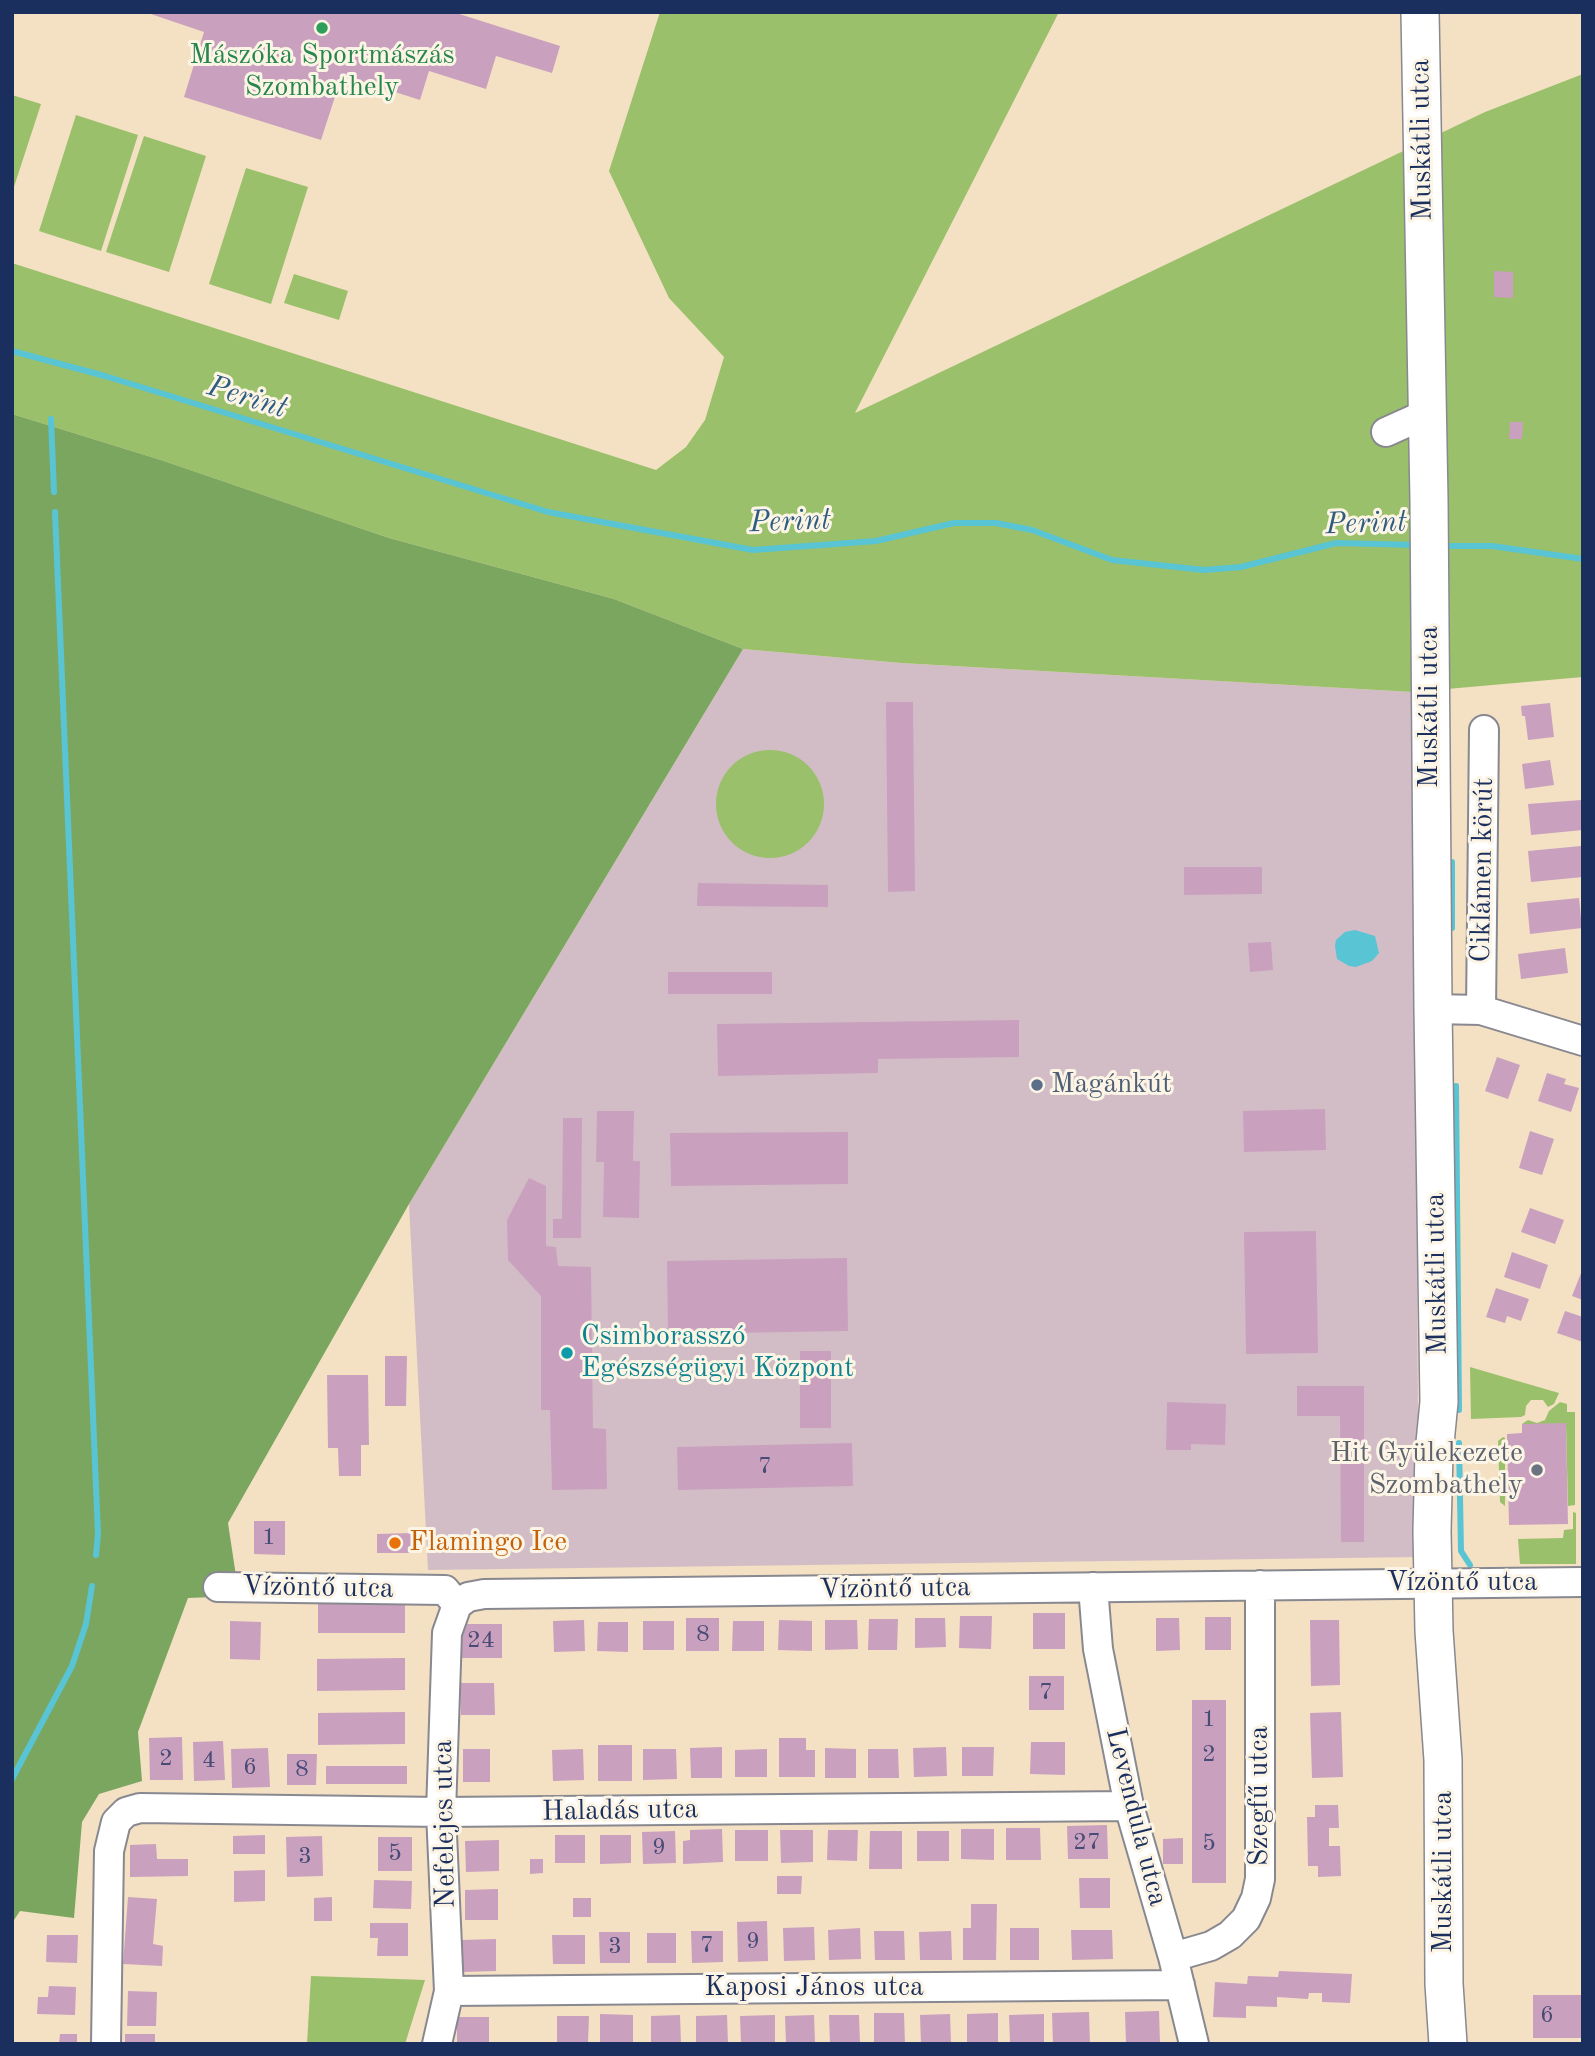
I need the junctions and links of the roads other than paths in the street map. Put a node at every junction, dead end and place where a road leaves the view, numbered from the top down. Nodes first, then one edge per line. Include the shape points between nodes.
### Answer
1 (1420, 12) edge
2 (1426, 414) junction
3 (1385, 432) dead end
4 (1484, 730) dead end
5 (1433, 1010) junction
6 (1482, 1010) junction
7 (1583, 1041) edge
8 (1583, 1582) edge
9 (1441, 1583) junction
10 (1260, 1585) junction
11 (218, 1587) dead end
12 (1093, 1587) junction
13 (457, 1605) junction
14 (1129, 1806) junction
15 (441, 1812) junction
16 (1172, 1957) junction
17 (1444, 1984) junction
18 (1180, 1985) junction
19 (449, 1991) junction
20 (106, 2044) edge
21 (437, 2044) edge
22 (1194, 2044) edge
23 (1441, 2044) edge
24 (1448, 2044) edge

1 - 2 main road, Muskátli utca
2 - 3 street
2 - 5 main road, Muskátli utca
4 - 6 street, Ciklámen körút
5 - 6 street
5 - 9 main road, Muskátli utca via 1439,1402 1447,1457
6 - 7 street
8 - 9 street, Vízöntő utca
9 - 10 street, Vízöntő utca
9 - 17 main road, Muskátli utca via 1451,1690 1443,1760
10 - 12 street, Vízöntő utca
10 - 16 street, Szegfű utca via 1260,1879 1256,1898 1246,1919 1230,1935
11 - 13 street, Vízöntő utca via 445,1590
12 - 13 street, Vízöntő utca via 484,1594
12 - 14 street, Levendula utca via 1098,1649
13 - 15 street, Nefelejcs utca via 447,1633
14 - 15 street, Haladás utca
14 - 16 street, Levendula utca
15 - 19 street, Nefelejcs utca
15 - 20 street, Haladás utca via 140,1808 126,1812 116,1822 109,1851
16 - 18 street, Levendula utca
17 - 23 main road, Muskátli utca
17 - 24 main road, Muskátli utca
18 - 19 street, Kaposi János utca
18 - 22 street, Levendula utca
19 - 21 street, Nefelejcs utca

